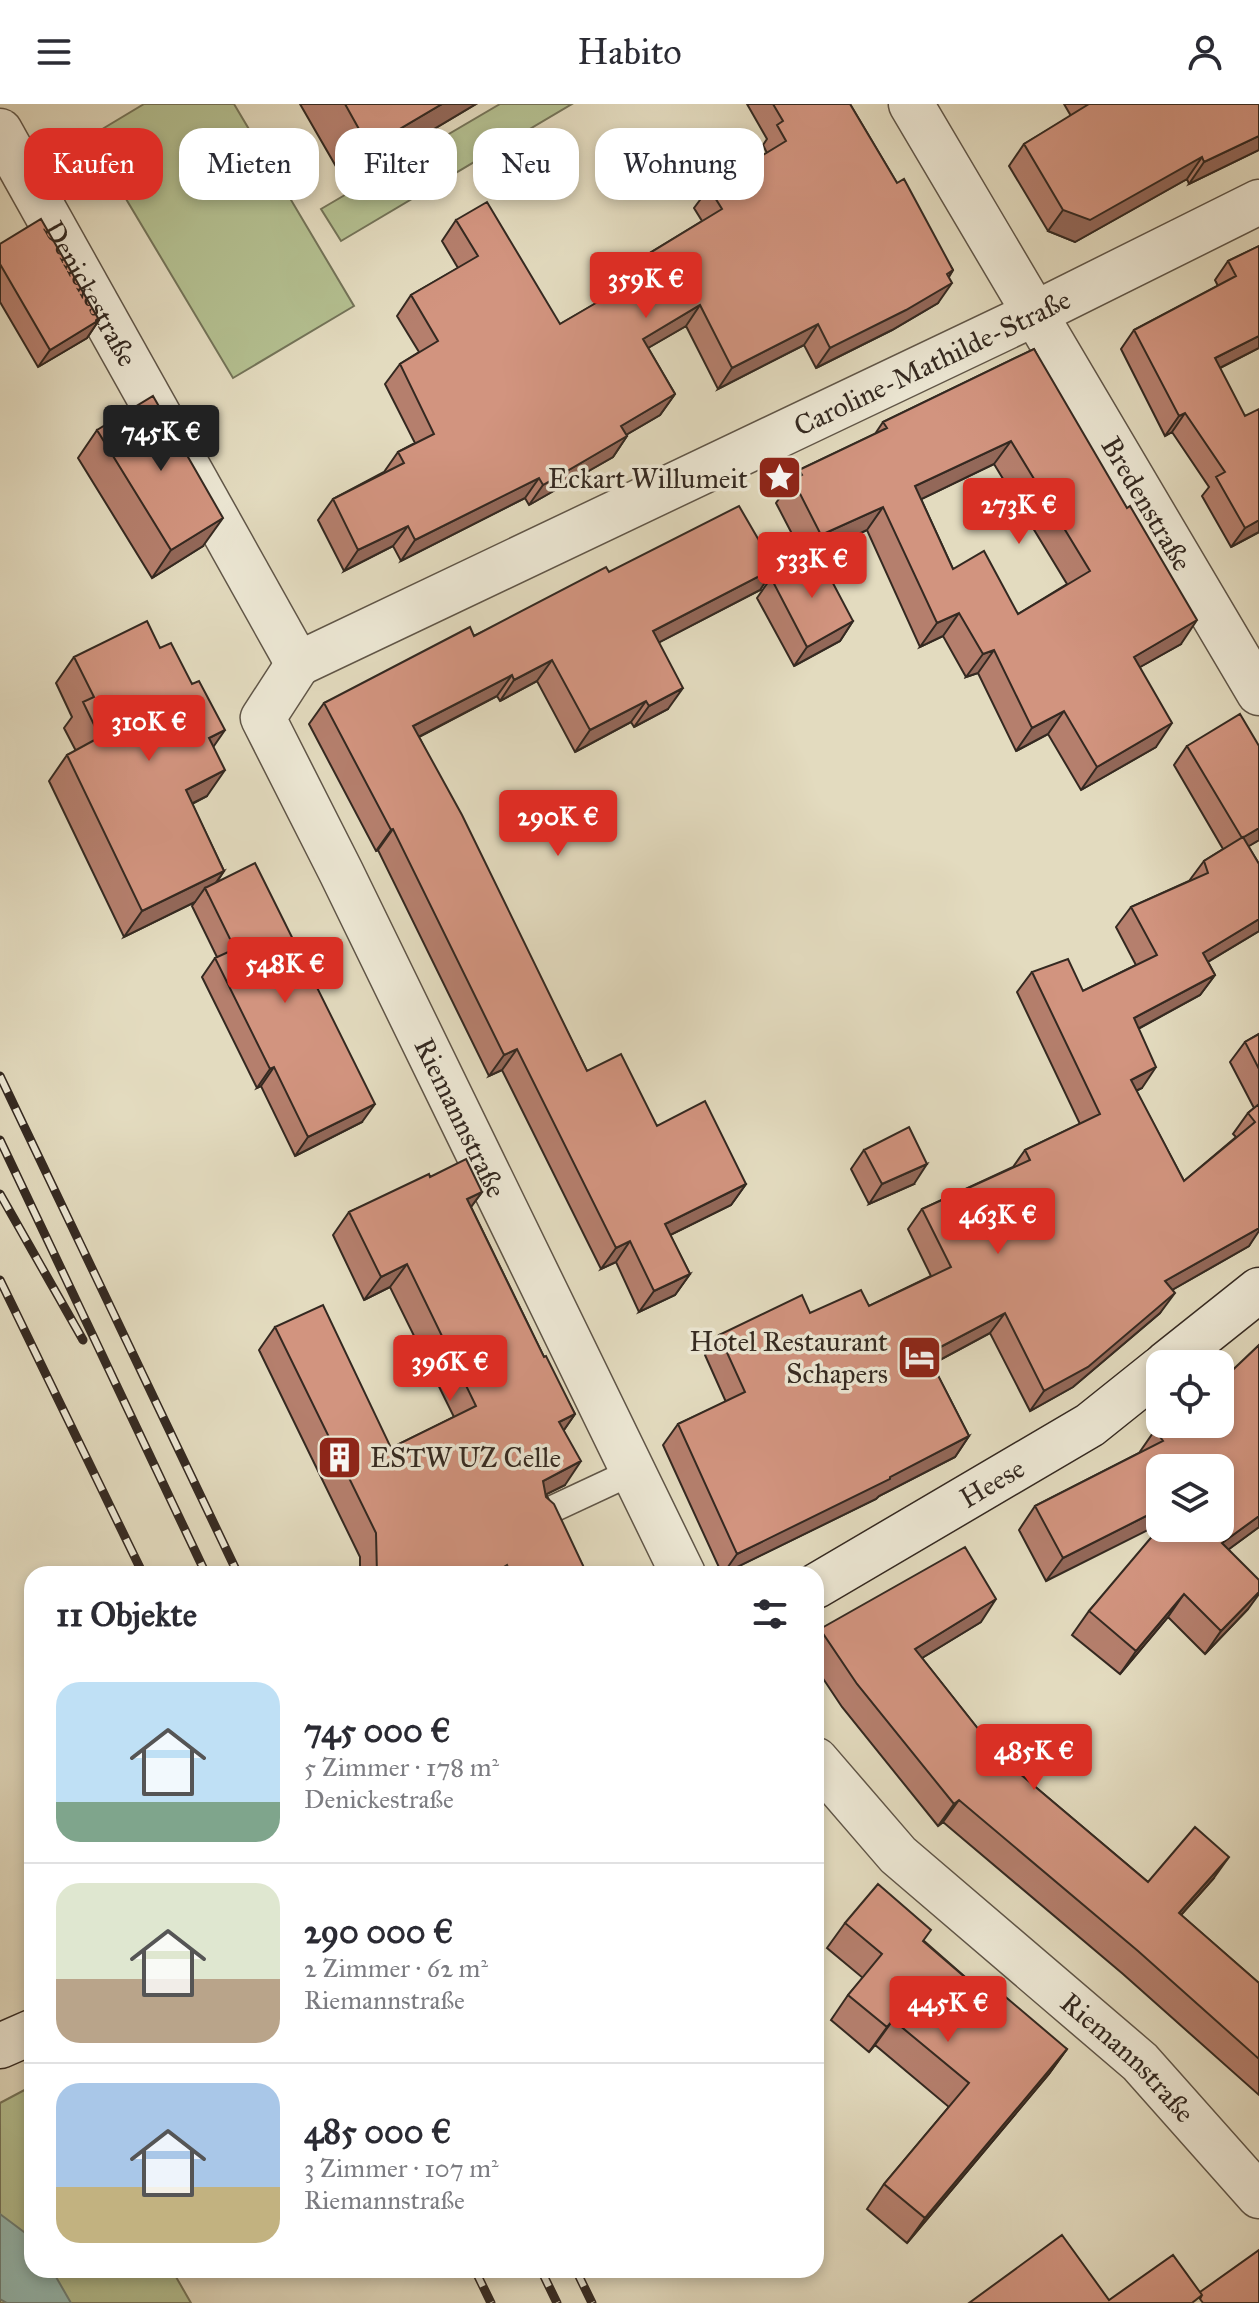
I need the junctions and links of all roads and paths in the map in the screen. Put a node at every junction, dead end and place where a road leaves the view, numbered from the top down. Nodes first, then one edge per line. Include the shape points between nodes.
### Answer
1 (911, 104) edge
2 (0, 131) edge
3 (1259, 202) edge
4 (1036, 313) junction
5 (298, 664) junction
6 (1259, 693) edge
7 (1259, 1290) edge
8 (1184, 1350) edge
9 (1146, 1380) edge
10 (634, 1471) junction
11 (544, 1513) edge
12 (679, 1566) edge
13 (824, 1581) edge
14 (824, 1769) edge
15 (24, 2036) edge
16 (0, 2046) edge
17 (1259, 2196) edge

1 - 4 street, Bredenstraße
2 - 5 street, Denickestraße
3 - 4 street, Caroline-Mathilde-Straße
4 - 5 street, Caroline-Mathilde-Straße
4 - 6 street, Bredenstraße
5 - 10 street, Riemannstraße via 263,718
7 - 8 street
9 - 13 street, Heese via 1090,1425
10 - 11 lane
10 - 12 street, Riemannstraße
14 - 17 street, Riemannstraße via 898,1855 1140,2062
15 - 16 street

